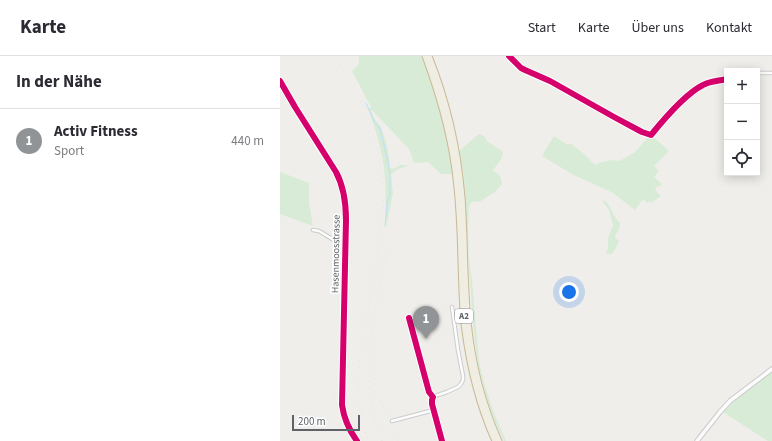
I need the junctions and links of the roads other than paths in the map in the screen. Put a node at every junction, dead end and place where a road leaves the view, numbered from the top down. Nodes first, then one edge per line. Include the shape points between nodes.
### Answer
1 (425, 56) edge
2 (429, 56) edge
3 (509, 56) edge
4 (772, 73) edge
5 (760, 74) edge
6 (724, 80) edge
7 (280, 81) edge
8 (313, 230) dead end
9 (345, 243) junction
10 (452, 307) dead end
11 (772, 369) edge
12 (434, 410) junction
13 (392, 421) dead end
14 (357, 441) edge
15 (442, 441) edge
16 (495, 441) edge
17 (499, 441) edge
18 (697, 441) edge

1 - 16 highway, A2 via 442,104 452,151 460,218 464,323 470,362 478,396
2 - 17 highway, A2 via 447,108 459,167 468,322 474,362 483,400
3 - 6 street via 521,68 550,81 642,132 651,134 689,95 703,85
4 - 5 street
7 - 9 street, Hasenmoosstrasse via 339,176 346,203
8 - 9 street via 337,242
9 - 14 street, Hasenmoosstrasse via 342,405 346,421
10 - 12 street via 463,380 458,387 433,397
11 - 18 main road via 730,401
12 - 13 street
12 - 15 street

